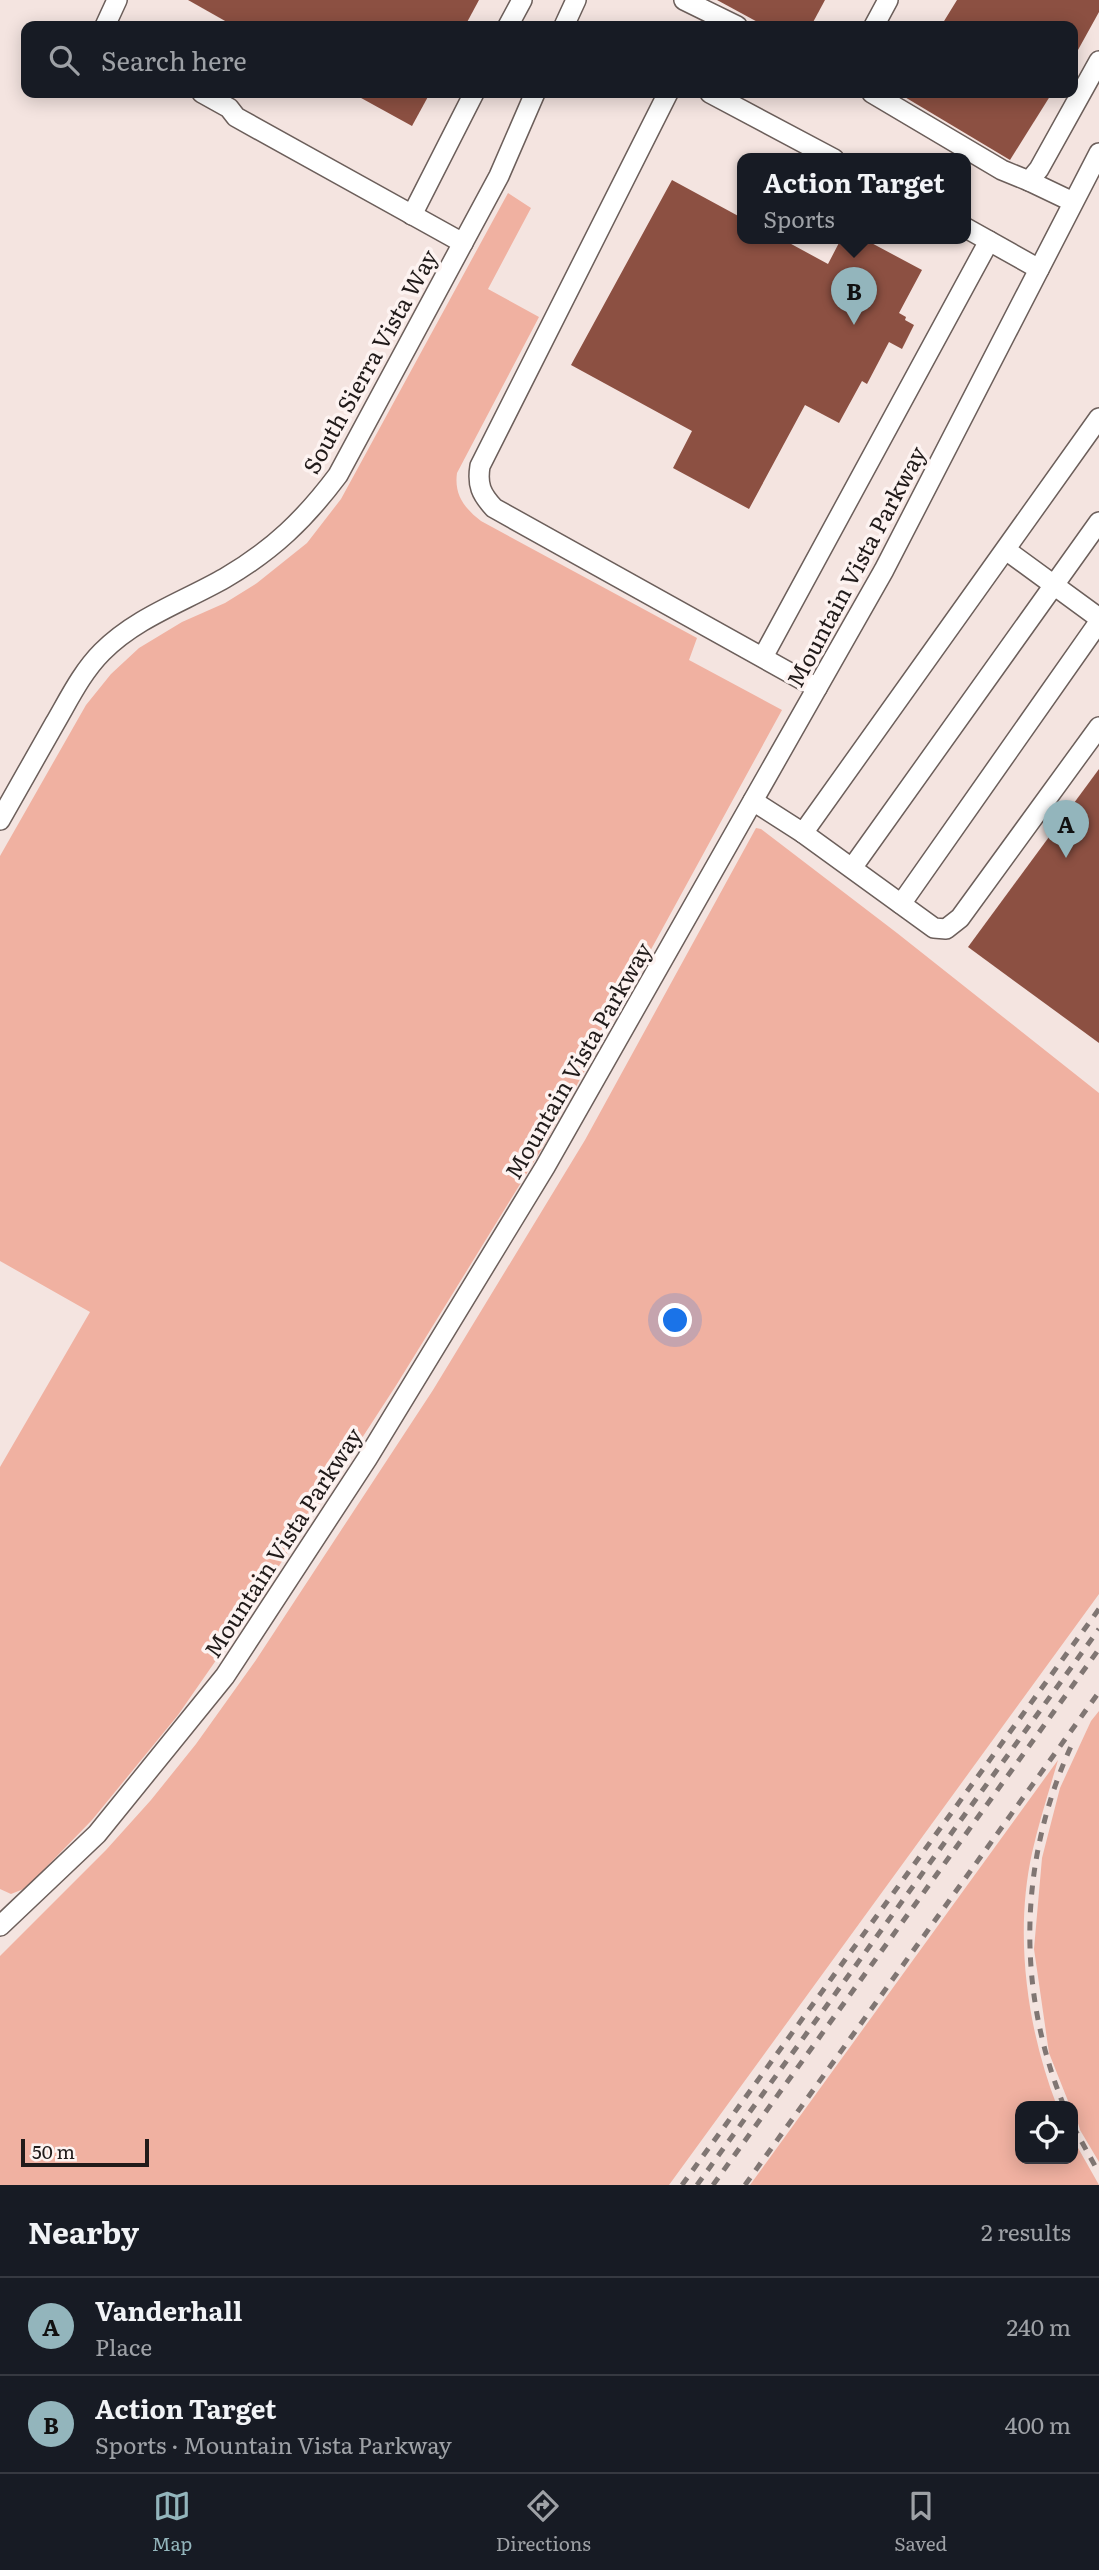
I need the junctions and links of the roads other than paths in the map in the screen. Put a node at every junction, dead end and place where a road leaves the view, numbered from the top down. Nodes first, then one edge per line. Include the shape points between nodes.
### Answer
1 (117, 0) edge
2 (522, 0) edge
3 (576, 0) edge
4 (684, 0) edge
5 (888, 0) edge
6 (106, 21) edge
7 (511, 21) edge
8 (566, 21) edge
9 (727, 21) edge
10 (877, 21) edge
11 (1099, 61) edge
12 (211, 98) edge
13 (471, 98) edge
14 (533, 98) edge
15 (665, 98) edge
16 (719, 98) edge
17 (880, 98) edge
18 (823, 153) edge
19 (1099, 153) edge
20 (1029, 181) junction
21 (1073, 202) junction
22 (412, 215) junction
23 (971, 231) edge
24 (989, 241) junction
25 (463, 243) junction
26 (1039, 269) junction
27 (1099, 418) edge
28 (1099, 522) edge
29 (1006, 550) junction
30 (1054, 584) junction
31 (1099, 620) edge
32 (763, 657) junction
33 (817, 688) junction
34 (1099, 727) edge
35 (753, 802) junction
36 (0, 820) edge
37 (803, 833) junction
38 (852, 868) junction
39 (901, 904) junction
40 (3, 1916) edge

1 - 6 street
2 - 7 street
3 - 8 street
4 - 9 street
5 - 10 street
11 - 20 street
12 - 22 street via 236,117
13 - 22 street
14 - 25 street, South Sierra Vista Way
15 - 32 street via 480,466 478,482 494,508
16 - 18 street
17 - 20 street via 1002,170
19 - 21 street, Mountain Vista Parkway
20 - 21 street
21 - 26 street, Mountain Vista Parkway
22 - 25 street
23 - 24 street
24 - 26 street
24 - 32 street
25 - 36 street, South Sierra Vista Way via 338,475 319,500 258,558 155,612 102,652 65,705
26 - 33 street, Mountain Vista Parkway via 884,570
27 - 29 street
28 - 30 street
29 - 30 street
29 - 37 street
30 - 31 street
30 - 38 street
31 - 39 street
32 - 33 street
33 - 35 street, Mountain Vista Parkway
34 - 39 street via 960,918 946,929 934,928
35 - 37 street
35 - 40 street, Mountain Vista Parkway via 545,1167 367,1460 225,1676 97,1834
37 - 38 street
38 - 39 street

